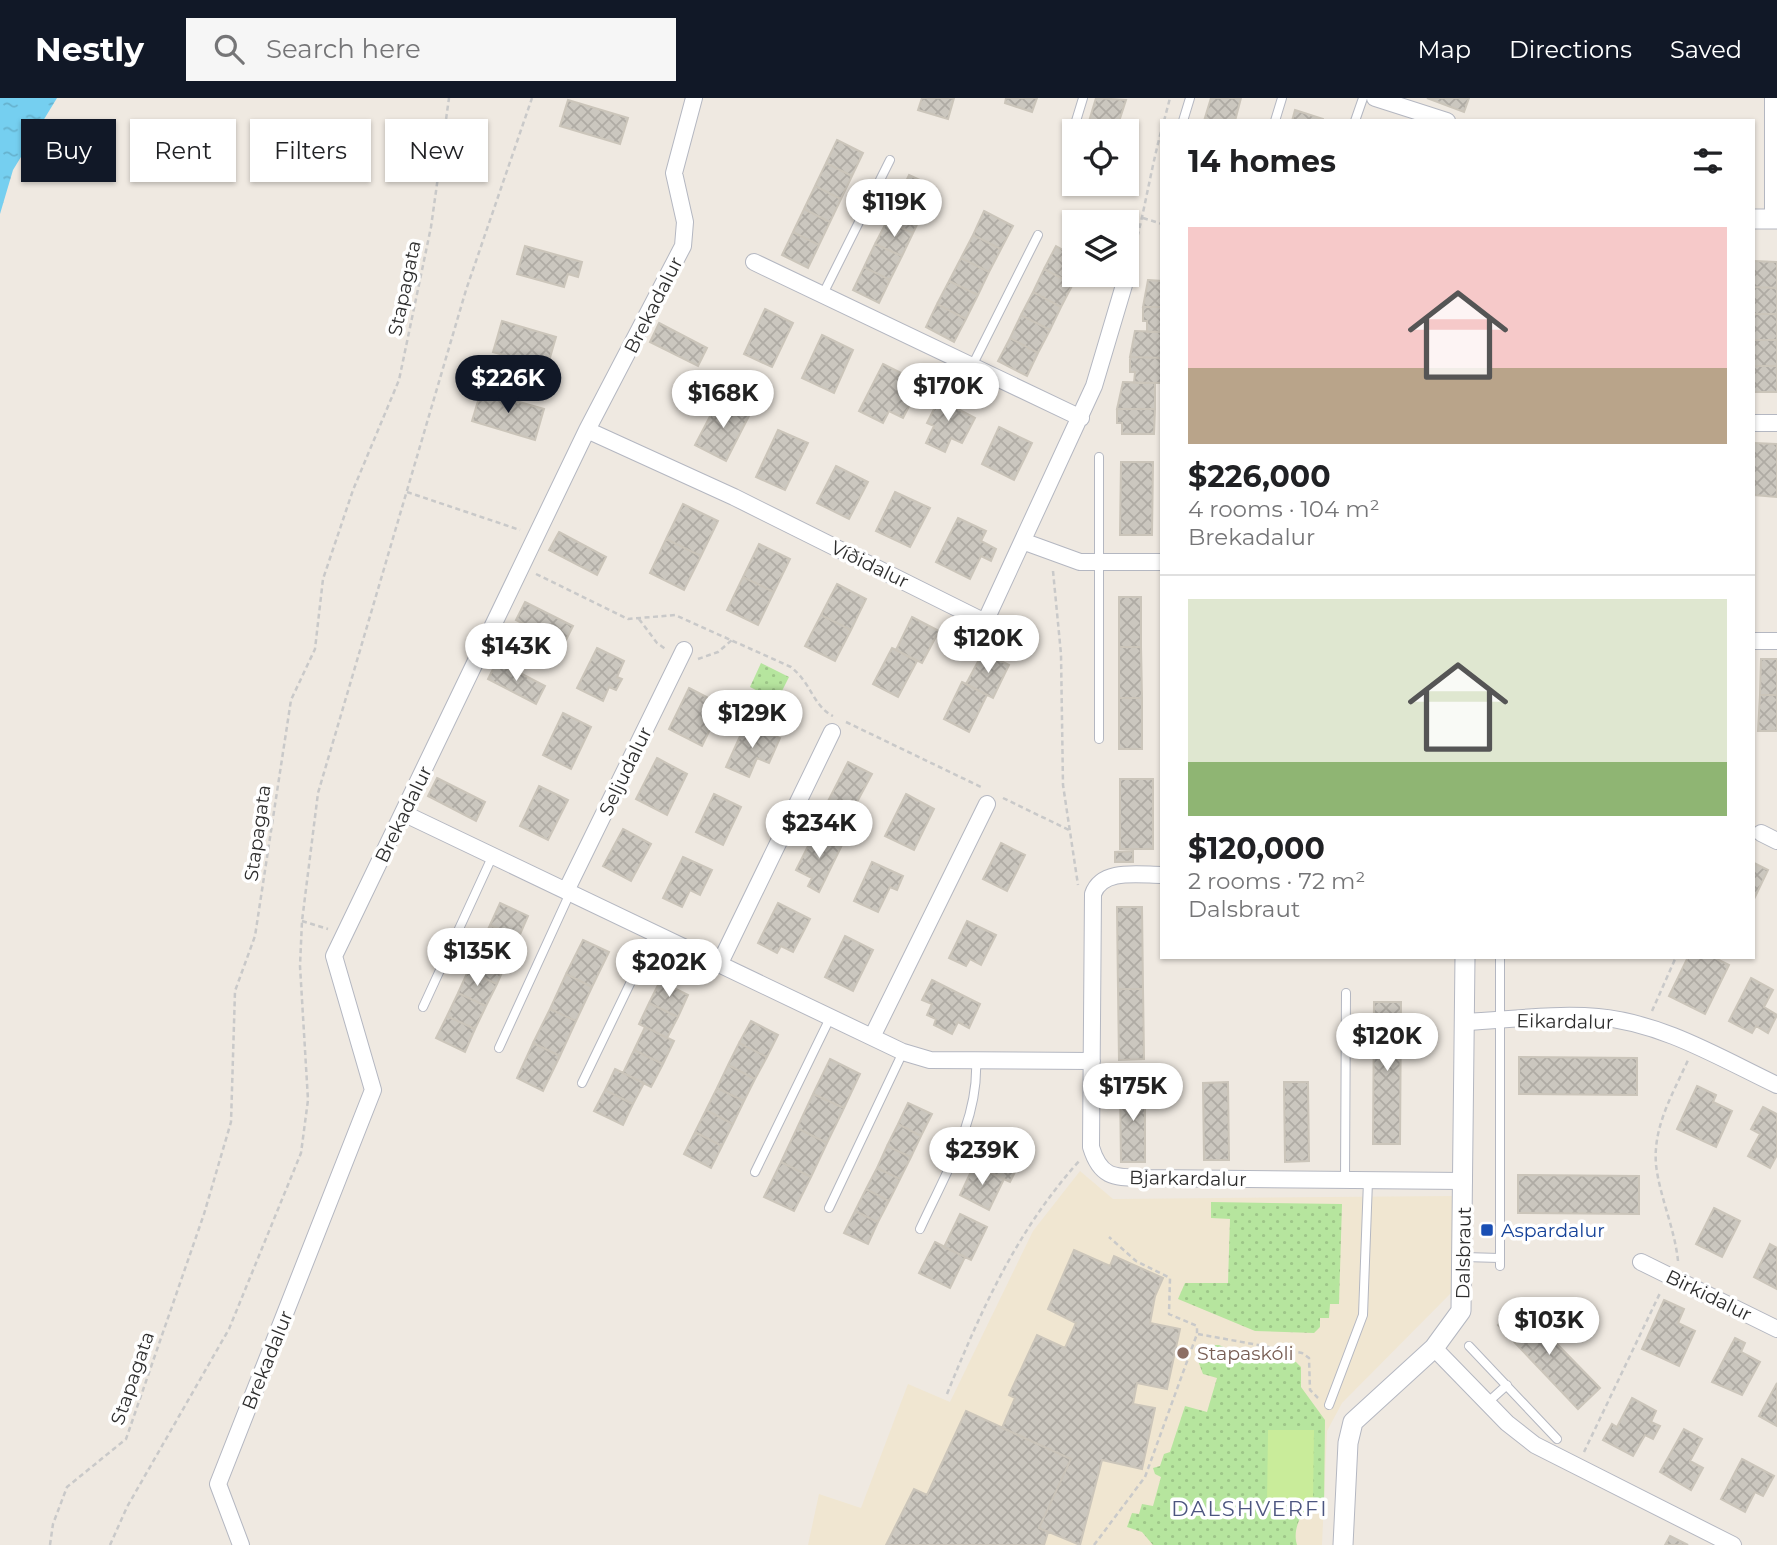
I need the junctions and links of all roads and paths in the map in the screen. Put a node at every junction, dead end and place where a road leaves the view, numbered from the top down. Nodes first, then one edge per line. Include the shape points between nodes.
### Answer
1 (449, 98) edge
2 (533, 98) edge
3 (694, 98) edge
4 (1083, 98) edge
5 (1170, 98) edge
6 (1190, 98) edge
7 (1282, 98) edge
8 (1363, 98) edge
9 (1773, 98) edge
10 (1386, 99) edge
11 (1077, 119) edge
12 (1165, 119) edge
13 (1184, 119) edge
14 (1276, 119) edge
15 (1357, 119) edge
16 (1441, 119) edge
17 (1160, 135) edge
18 (890, 160) dead end
19 (1143, 218) junction
20 (1768, 219) edge
21 (1160, 223) edge
22 (1139, 232) edge
23 (1038, 235) dead end
24 (754, 262) dead end
25 (1123, 287) edge
26 (823, 294) junction
27 (972, 366) junction
28 (1081, 418) junction
29 (1755, 423) edge
30 (1777, 423) edge
31 (587, 429) junction
32 (1099, 457) dead end
33 (407, 492) junction
34 (537, 535) junction
35 (1025, 542) junction
36 (1051, 554) junction
37 (1099, 562) junction
38 (1160, 562) edge
39 (521, 567) junction
40 (1755, 641) edge
41 (1777, 641) edge
42 (684, 650) dead end
43 (832, 732) dead end
44 (1099, 739) dead end
45 (981, 787) dead end
46 (990, 799) joint
47 (403, 813) junction
48 (1069, 830) junction
49 (1761, 833) dead end
50 (1777, 841) edge
51 (493, 855) junction
52 (1160, 875) edge
53 (568, 892) junction
54 (1092, 900) junction
55 (302, 921) junction
56 (344, 934) junction
57 (654, 934) junction
58 (1465, 959) edge
59 (1500, 959) edge
60 (1675, 959) edge
61 (719, 965) junction
62 (1346, 993) dead end
63 (423, 1007) dead end
64 (830, 1017) junction
65 (1501, 1020) junction
66 (1465, 1022) junction
67 (1645, 1027) junction
68 (872, 1037) junction
69 (1695, 1046) junction
70 (499, 1048) dead end
71 (903, 1052) junction
72 (975, 1061) junction
73 (1092, 1061) junction
74 (582, 1083) dead end
75 (1777, 1086) edge
76 (1091, 1147) junction
77 (755, 1172) dead end
78 (1345, 1181) junction
79 (1368, 1181) junction
80 (1464, 1181) junction
81 (829, 1209) dead end
82 (920, 1229) dead end
83 (1109, 1237) dead end
84 (1464, 1257) junction
85 (1642, 1262) dead end
86 (1671, 1277) junction
87 (1777, 1329) edge
88 (1197, 1334) junction
89 (1469, 1346) dead end
90 (1434, 1348) junction
91 (1507, 1385) junction
92 (947, 1394) dead end
93 (1487, 1403) junction
94 (1329, 1405) joint
95 (1557, 1439) dead end
96 (1577, 1468) junction
97 (50, 1545) edge
98 (110, 1545) edge
99 (241, 1545) edge
100 (1094, 1545) edge
101 (1343, 1545) edge
102 (1733, 1545) edge

1 - 97 path, Stapagata via 431,227 399,380 327,566 315,649 291,700 256,936 235,991 231,1122 126,1438 67,1487
2 - 33 path via 466,290
3 - 31 street, Brekadalur via 674,173 685,222 683,246
4 - 11 lane
5 - 12 path
6 - 13 lane
7 - 14 lane
8 - 15 lane
9 - 20 street
10 - 16 street
17 - 19 path
18 - 26 lane
19 - 21 path
19 - 22 path
23 - 27 lane
24 - 26 street
25 - 28 street, Víðidalur
26 - 27 street
27 - 28 street
28 - 35 street, Víðidalur
29 - 30 street
31 - 34 street, Brekadalur
31 - 35 street, Víðidalur via 985,622
32 - 37 lane
33 - 34 path
33 - 55 path via 318,793
34 - 39 street, Brekadalur
35 - 36 street
36 - 37 street
36 - 48 path
37 - 38 street
37 - 44 lane
39 - 45 path via 628,619 675,615 791,667 807,680 820,710
39 - 47 street, Brekadalur
40 - 41 street
42 - 53 street, Seljudalur
43 - 61 street
46 - 48 path
46 - 68 street
47 - 51 street
47 - 56 street, Brekadalur
48 - 54 path via 1081,901
49 - 50 street
51 - 53 street
51 - 63 lane
52 - 54 street via 1109,877 1095,888
53 - 57 street
53 - 70 lane, Seljudalur
54 - 73 street
55 - 56 path
55 - 98 path via 300,966 308,1100 301,1153 229,1329
56 - 99 street, Brekadalur via 334,956 373,1090 218,1483
57 - 61 street
57 - 74 lane
58 - 66 street, Dalsbraut
59 - 65 lane
60 - 67 path
61 - 64 street
62 - 78 lane
64 - 68 street
64 - 77 lane
65 - 66 street, Eikardalur
65 - 67 street, Eikardalur via 1598,1017
65 - 84 lane via 1500,1262
66 - 80 street, Dalsbraut
67 - 69 street, Eikardalur
68 - 71 street
69 - 75 street, Eikardalur
69 - 86 path via 1661,1120 1656,1144 1657,1171 1678,1259
71 - 72 street via 930,1060
71 - 81 lane
72 - 73 street
72 - 82 lane via 970,1116
73 - 76 street
76 - 78 street, Bjarkardalur via 1097,1165 1109,1175
76 - 92 path via 1032,1219 982,1308
78 - 79 street, Bjarkardalur
79 - 80 street, Bjarkardalur
79 - 94 lane via 1363,1315
80 - 84 street, Dalsbraut
83 - 88 path via 1136,1261 1170,1278 1169,1314 1193,1322
84 - 90 street, Dalsbraut via 1461,1311
85 - 86 street, Birkidalur
86 - 87 street, Birkidalur
86 - 96 path
88 - 94 path via 1301,1353 1309,1358 1310,1390
88 - 100 path via 1145,1476
89 - 91 lane
90 - 93 street
90 - 101 street, Dalsbraut via 1353,1422
91 - 93 lane
91 - 95 lane
93 - 96 street via 1535,1445
96 - 102 street

